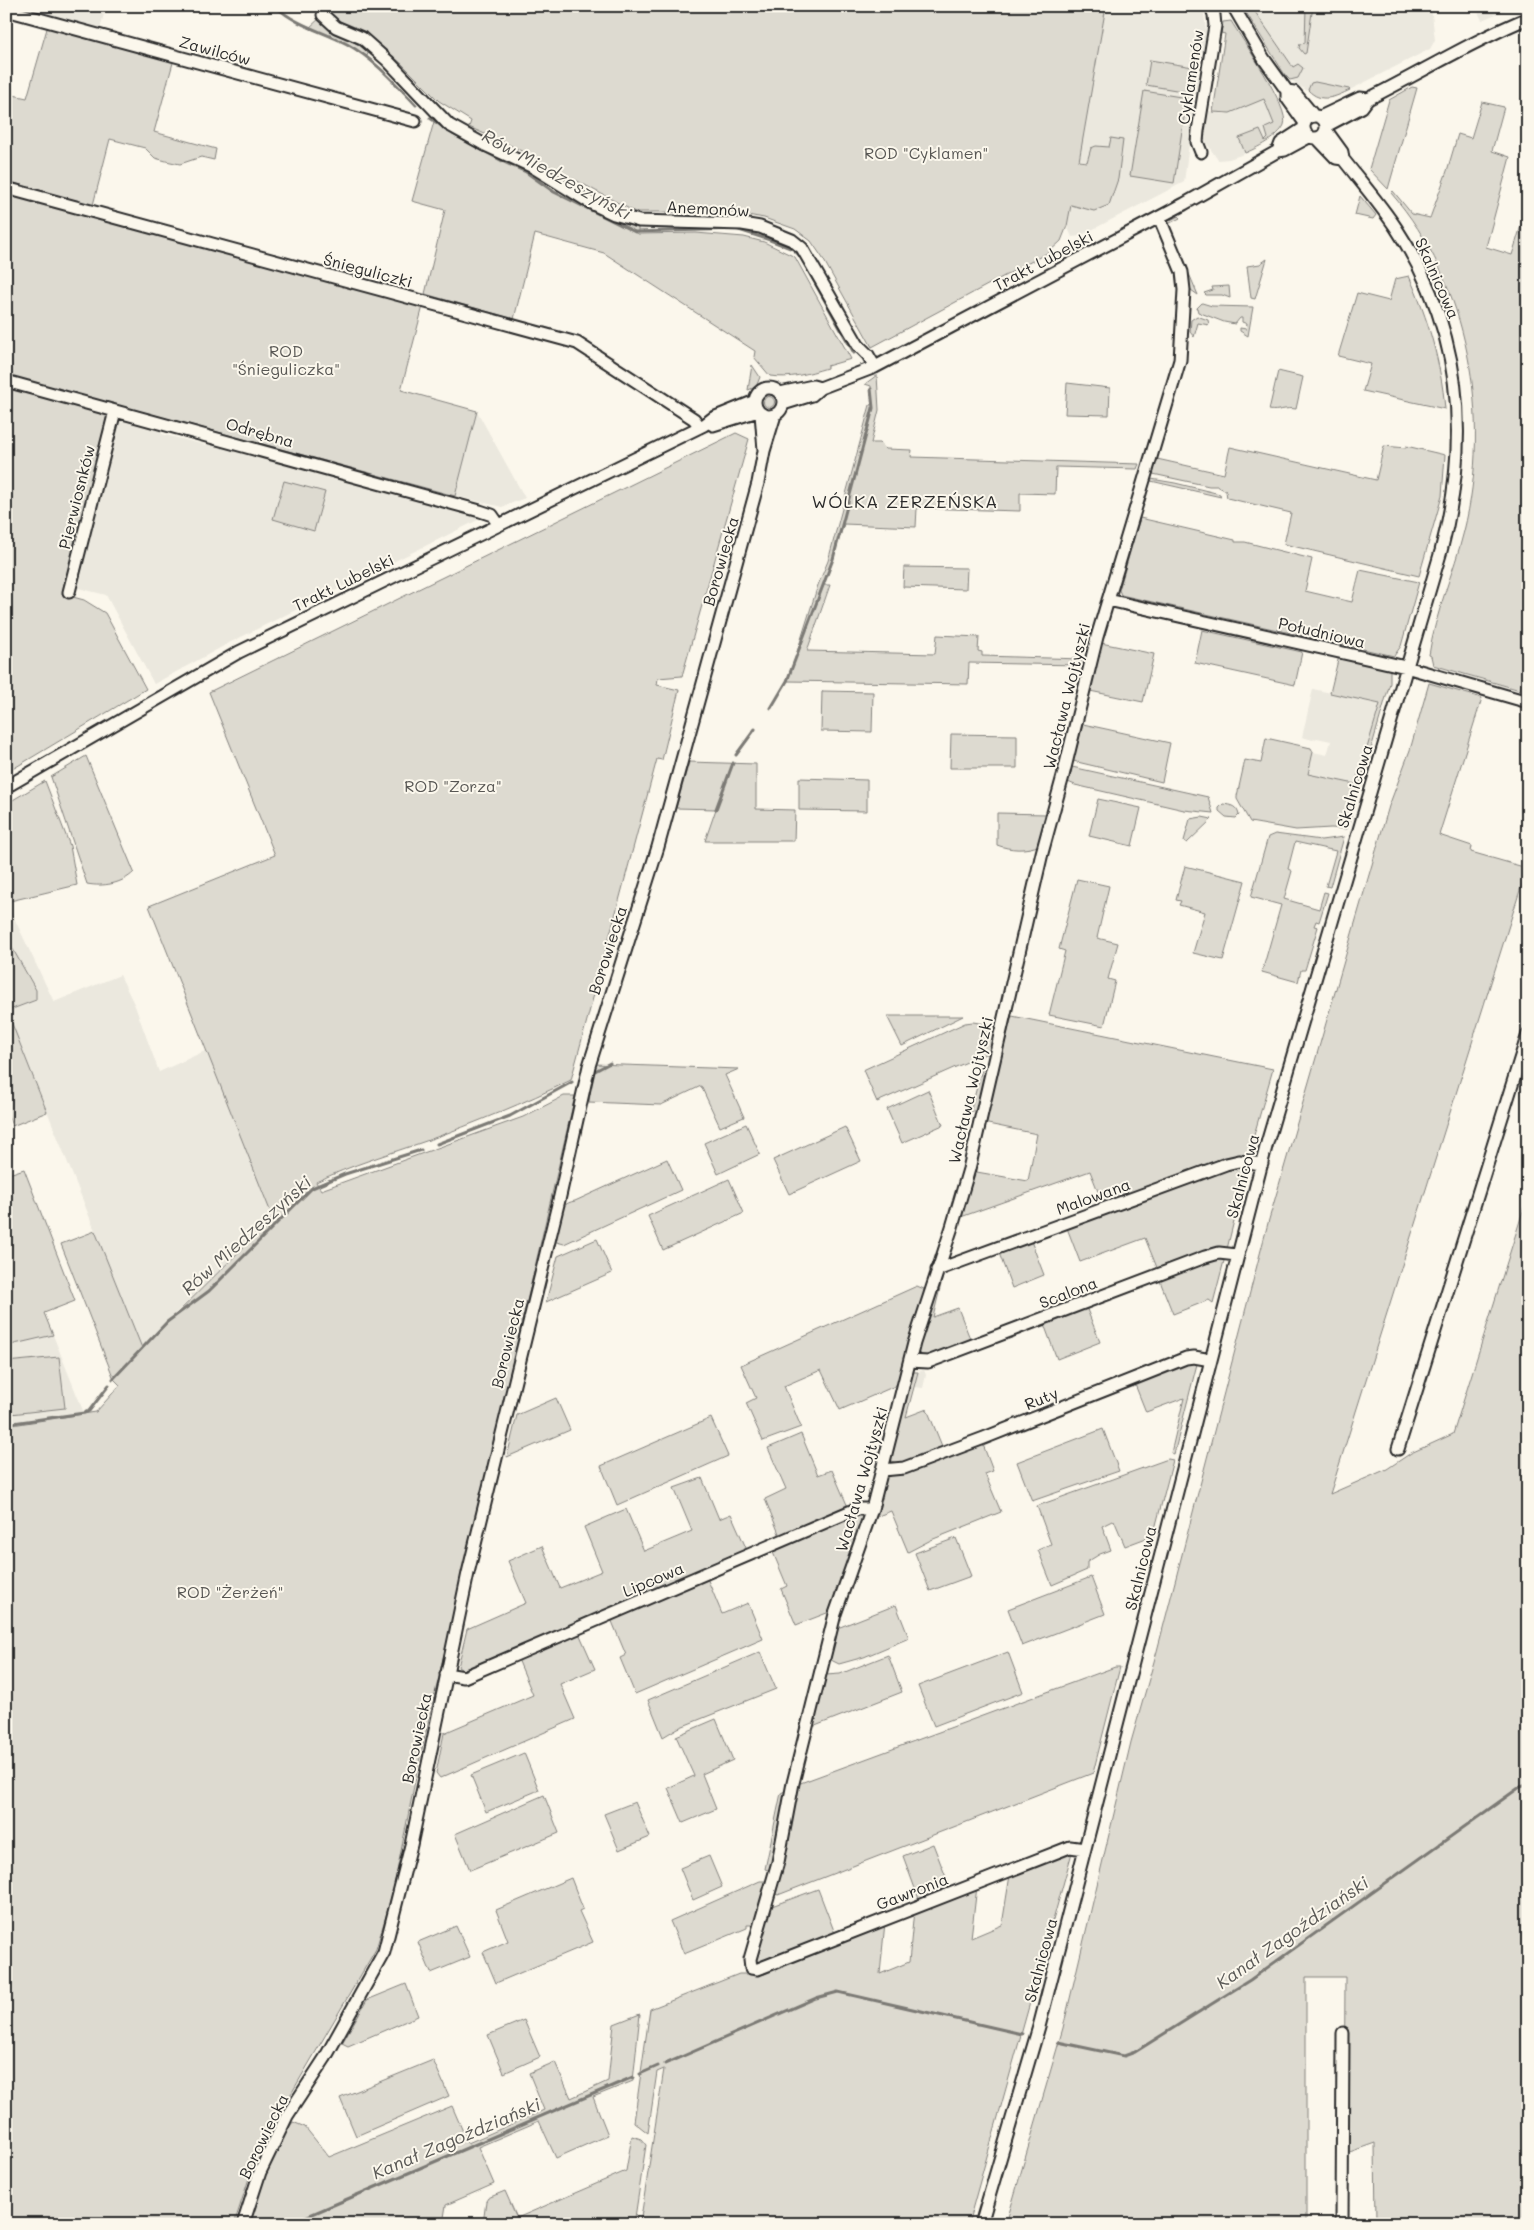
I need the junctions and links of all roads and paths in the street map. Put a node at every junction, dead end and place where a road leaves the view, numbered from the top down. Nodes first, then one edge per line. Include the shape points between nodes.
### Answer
1 (1211, 6) edge
2 (1232, 6) edge
3 (6, 10) edge
4 (323, 15) dead end
5 (1528, 18) edge
6 (414, 120) dead end
7 (1315, 127) junction
8 (1201, 152) dead end
9 (6, 188) edge
10 (1159, 217) junction
11 (875, 367) junction
12 (6, 381) edge
13 (781, 399) junction
14 (758, 409) junction
15 (115, 410) junction
16 (775, 415) junction
17 (702, 426) junction
18 (764, 451) junction
19 (499, 525) junction
20 (69, 592) dead end
21 (1108, 600) junction
22 (1406, 667) junction
23 (1528, 702) edge
24 (6, 788) edge
25 (1528, 1034) edge
26 (1262, 1164) junction
27 (1237, 1255) junction
28 (937, 1270) junction
29 (1210, 1360) junction
30 (910, 1361) junction
31 (1398, 1450) dead end
32 (883, 1470) junction
33 (872, 1509) junction
34 (446, 1674) junction
35 (1085, 1849) junction
36 (751, 1968) joint
37 (1343, 2033) dead end
38 (243, 2224) edge
39 (981, 2224) edge
40 (1342, 2224) edge

1 - 8 street, Cyklamenów via 1214,34 1198,131
2 - 7 street, Skalnicowa via 1287,91 1288,98
3 - 6 street, Zawilców
4 - 11 street, Anemonów via 336,27 362,38 449,125 533,167 614,214 639,222 742,224 760,227 792,240 802,248 858,345
5 - 7 street, Trakt Lubelski via 1474,41 1368,99 1362,107
7 - 10 street, Trakt Lubelski via 1281,143 1278,151
7 - 22 street, Skalnicowa via 1336,158 1343,159 1384,211 1416,262 1437,309 1456,387 1458,451 1452,503
9 - 17 street, Śnieguliczki via 577,343
10 - 11 street, Trakt Lubelski
10 - 21 street, Wacława Wojtyszki via 1182,272 1182,344 1170,395
11 - 13 street, Trakt Lubelski via 839,382 820,388 813,386
12 - 15 street, Odrębna
13 - 14 street via 773,388 764,389 758,392
13 - 16 street via 780,410
14 - 16 street via 767,416
14 - 17 street, Trakt Lubelski via 715,425
14 - 18 street, Borowiecka
15 - 19 street, Odrębna via 480,511 492,515
15 - 20 street, Pierwiosnków
16 - 18 street, Borowiecka
17 - 19 street, Trakt Lubelski
18 - 34 street, Borowiecka via 658,847 589,1066
19 - 24 street, Trakt Lubelski via 218,662
21 - 22 street, Południowa
21 - 28 street, Wacława Wojtyszki via 1042,852 968,1169
22 - 23 street, Południowa
22 - 26 street, Skalnicowa
25 - 31 street
26 - 27 street, Skalnicowa
26 - 28 street, Malowana via 1238,1160
27 - 29 street, Skalnicowa
27 - 30 street, Scalona via 1220,1253 1205,1257 928,1362
28 - 30 street, Wacława Wojtyszki
29 - 32 street, Ruty via 1186,1358 904,1468
29 - 35 street, Skalnicowa
30 - 32 street, Wacława Wojtyszki
32 - 33 street, Wacława Wojtyszki
33 - 34 street, Lipcowa via 856,1509 464,1677
33 - 36 street, Wacława Wojtyszki via 820,1667 783,1841 750,1959
34 - 38 street, Borowiecka via 411,1844 384,1952 325,2058 287,2116 260,2172
35 - 36 street, Gawronia via 1070,1847 758,1969
35 - 39 street, Skalnicowa via 1038,2032
37 - 40 street

